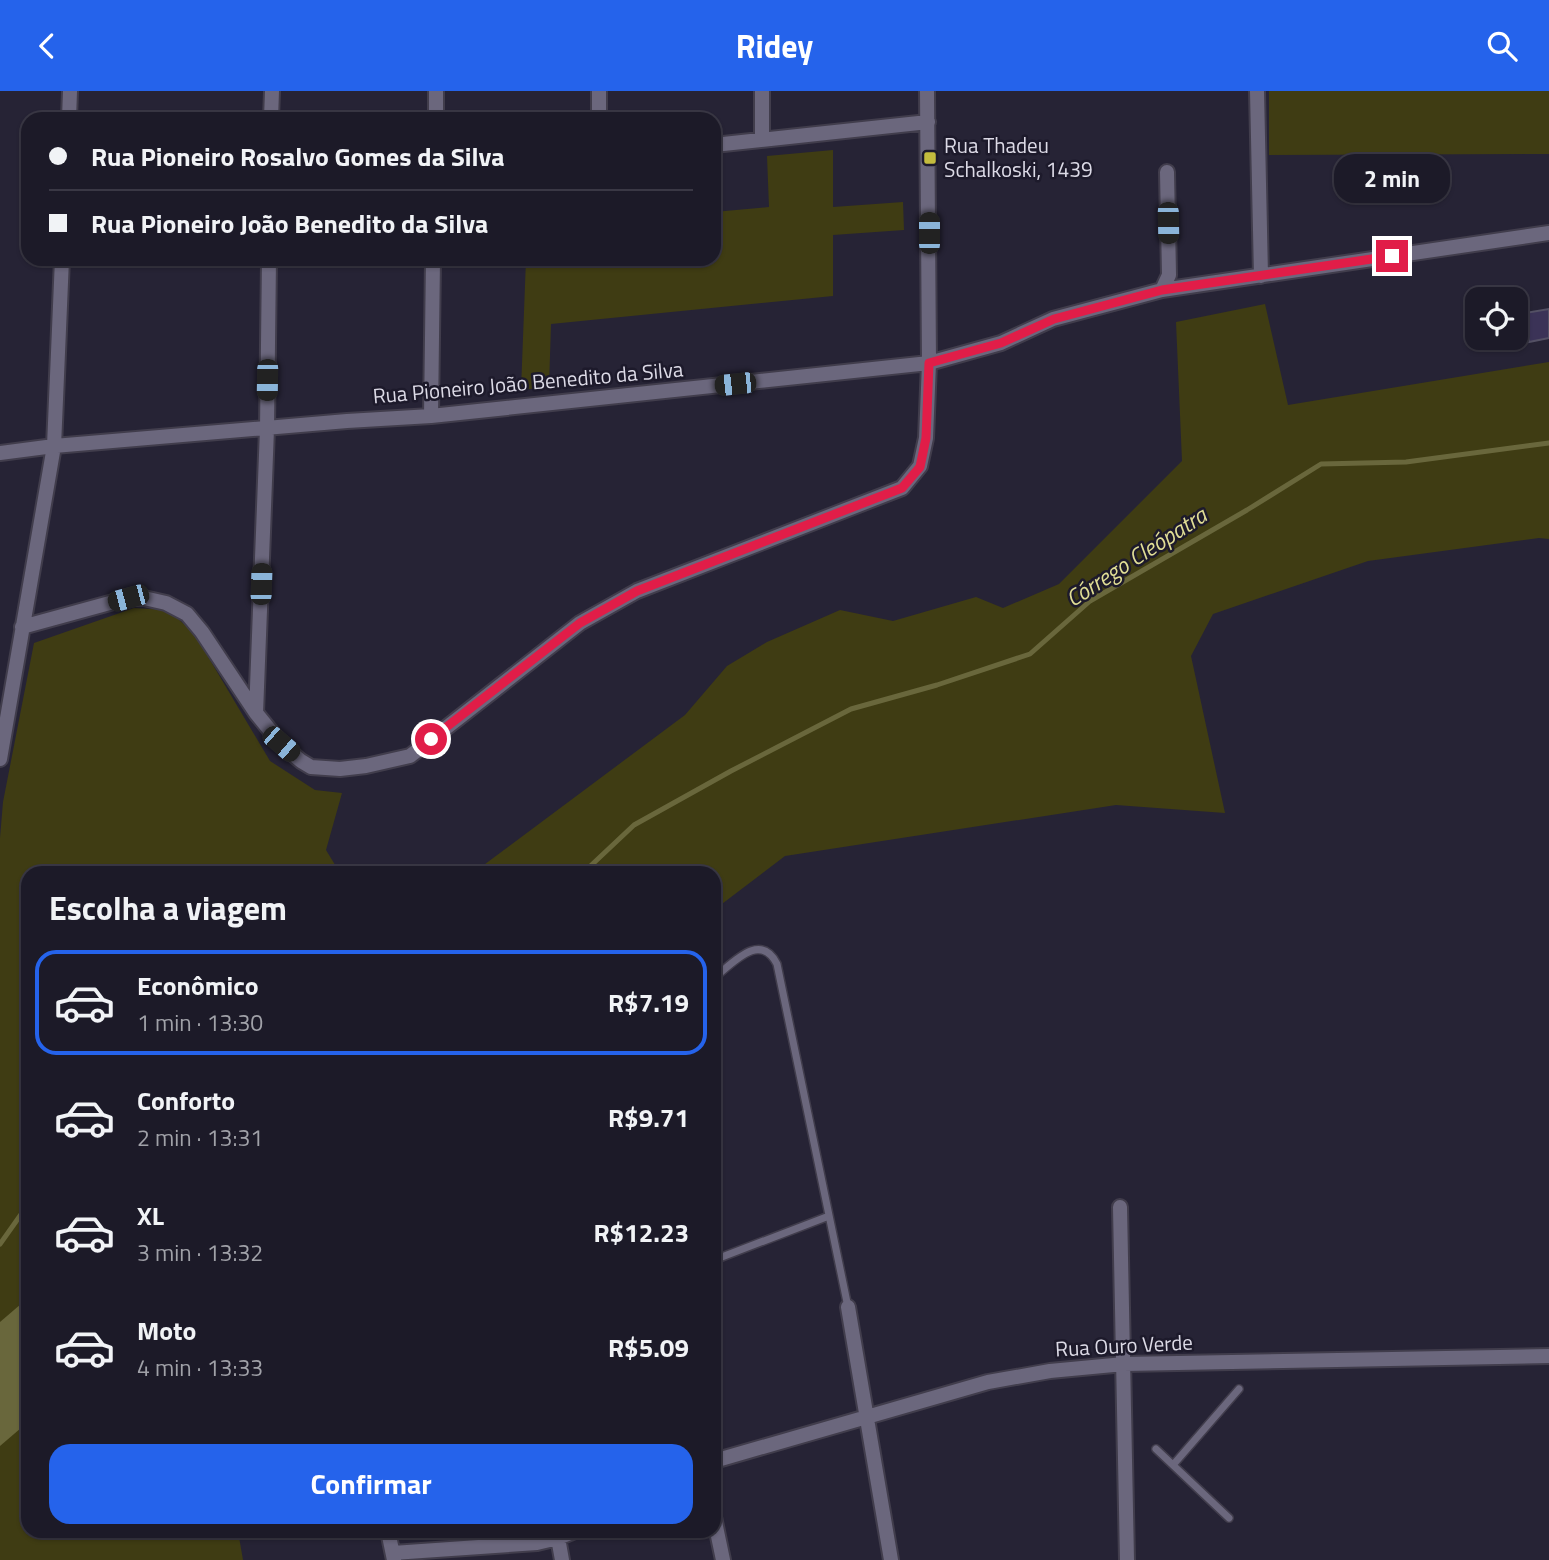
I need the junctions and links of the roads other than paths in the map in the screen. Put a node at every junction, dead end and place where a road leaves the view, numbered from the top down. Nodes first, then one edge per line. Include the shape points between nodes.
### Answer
1 (70, 91) edge
2 (272, 91) edge
3 (436, 91) edge
4 (599, 91) edge
5 (762, 91) edge
6 (927, 91) edge
7 (1256, 91) edge
8 (69, 112) edge
9 (271, 112) edge
10 (436, 112) edge
11 (599, 112) edge
12 (928, 122) junction
13 (762, 139) junction
14 (721, 144) edge
15 (1167, 171) dead end
16 (1549, 233) edge
17 (62, 266) edge
18 (269, 266) edge
19 (433, 266) edge
20 (1261, 276) junction
21 (1162, 290) junction
22 (929, 363) junction
23 (430, 416) junction
24 (267, 429) junction
25 (54, 446) junction
26 (0, 453) edge
27 (22, 627) junction
28 (256, 713) junction
29 (0, 759) edge
30 (721, 972) edge
31 (1120, 1207) dead end
32 (829, 1216) junction
33 (721, 1257) edge
34 (848, 1307) joint
35 (1549, 1356) edge
36 (1124, 1364) junction
37 (1239, 1389) dead end
38 (867, 1417) junction
39 (1156, 1449) dead end
40 (721, 1459) edge
41 (1173, 1465) junction
42 (1229, 1518) dead end
43 (389, 1538) edge
44 (558, 1538) joint
45 (718, 1538) edge
46 (393, 1556) edge
47 (562, 1560) edge
48 (723, 1560) edge
49 (891, 1560) edge
50 (1127, 1560) edge

1 - 8 street
2 - 9 street
3 - 10 street
4 - 11 street
5 - 13 street
6 - 12 street
7 - 20 street
12 - 13 street
12 - 22 street
13 - 14 street
15 - 21 street via 1168,275
16 - 20 street, Rua Pioneiro João Benedito da Silva
17 - 25 street
18 - 24 street
19 - 23 street
20 - 21 street, Rua Pioneiro João Benedito da Silva
21 - 22 street, Rua Pioneiro João Benedito da Silva via 1054,319 1001,343
22 - 23 street, Rua Pioneiro João Benedito da Silva
22 - 28 street via 920,467 902,488 637,591 580,623 410,756 340,769 311,768 281,744
23 - 24 street, Rua Pioneiro João Benedito da Silva
24 - 25 street, Rua Pioneiro João Benedito da Silva
24 - 28 street
25 - 26 street, Rua Pioneiro João Benedito da Silva
25 - 27 street
27 - 28 street via 128,598 166,603 187,614 202,632
27 - 29 street
30 - 32 lane via 755,949 772,955 777,964
31 - 36 street
32 - 33 lane
32 - 34 lane
34 - 38 street
35 - 36 street, Rua Ouro Verde
36 - 38 street, Rua Ouro Verde via 989,1382
36 - 50 street
37 - 41 lane
38 - 40 street, Rua Ouro Verde
38 - 49 street
39 - 41 lane
41 - 42 lane
43 - 46 street
44 - 46 street
44 - 47 street
45 - 48 street

